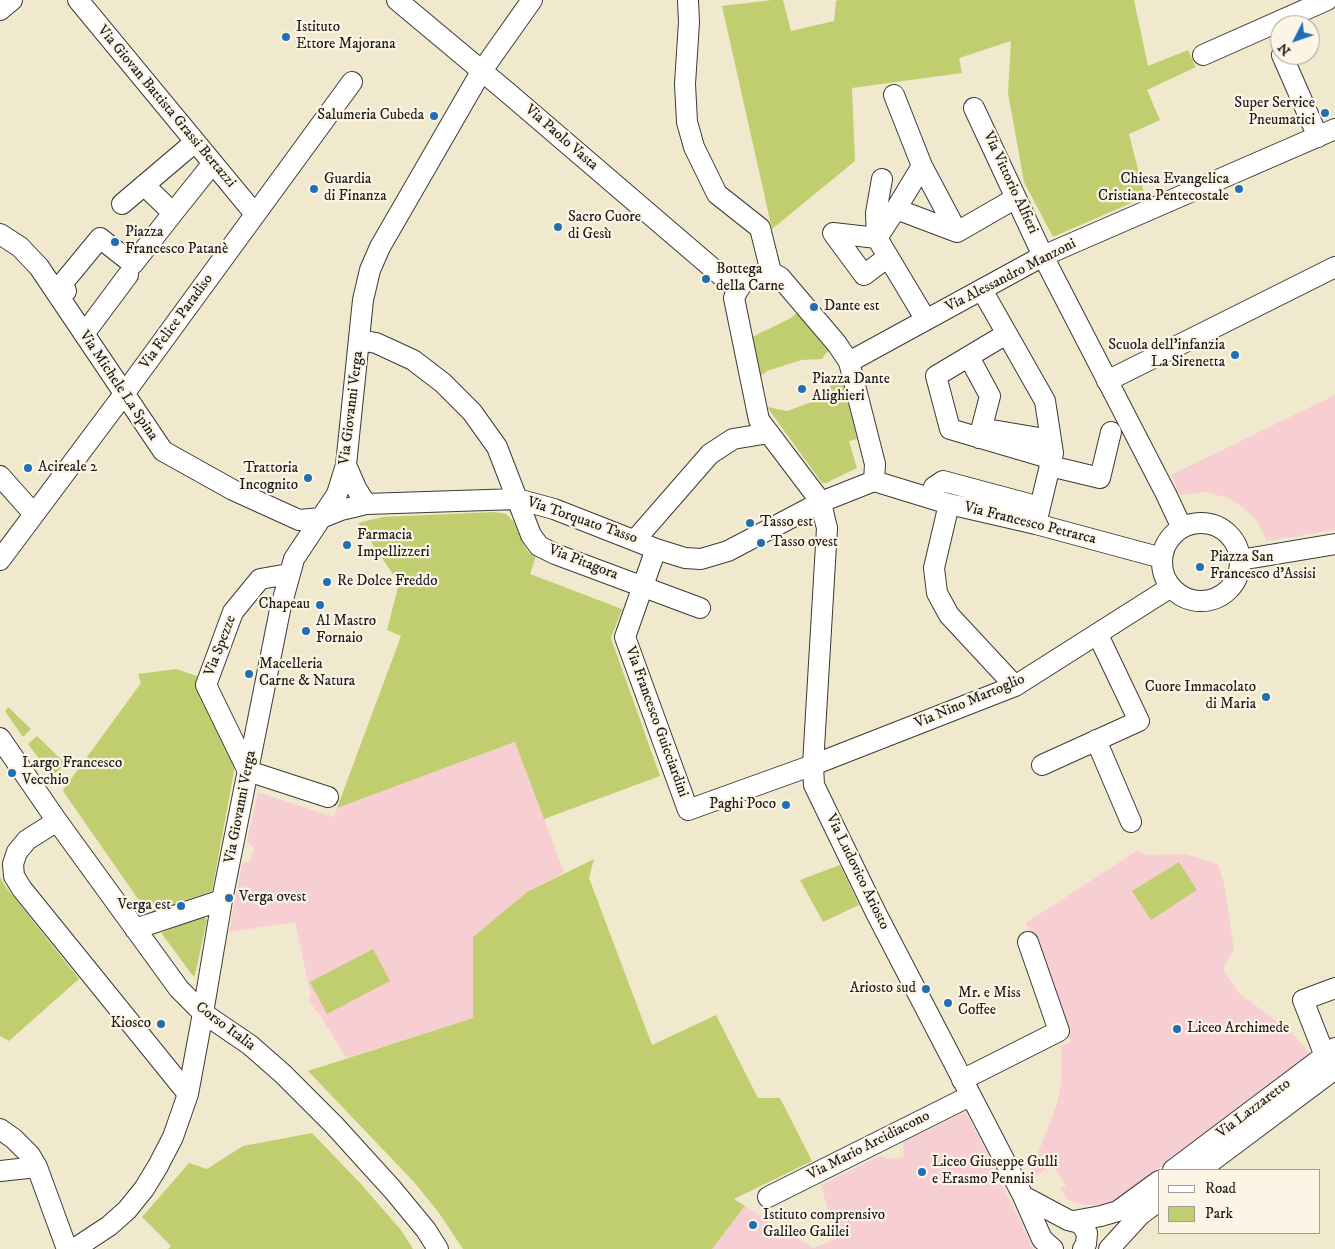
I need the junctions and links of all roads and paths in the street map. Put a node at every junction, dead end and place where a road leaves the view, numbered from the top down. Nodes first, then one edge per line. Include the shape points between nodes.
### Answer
1 (12, 0) edge
2 (78, 0) edge
3 (397, 0) edge
4 (532, 0) edge
5 (688, 0) edge
6 (1327, 0) edge
7 (0, 10) edge
8 (1269, 26) joint
9 (1203, 55) dead end
10 (1288, 65) edge
11 (481, 72) junction
12 (352, 82) dead end
13 (894, 95) dead end
14 (974, 108) dead end
15 (1327, 133) edge
16 (195, 142) junction
17 (213, 163) junction
18 (922, 166) junction
19 (882, 179) dead end
20 (144, 185) junction
21 (1016, 198) junction
22 (122, 204) dead end
23 (896, 209) junction
24 (173, 213) junction
25 (255, 214) junction
26 (957, 232) junction
27 (0, 234) edge
28 (876, 238) junction
29 (1043, 256) junction
30 (888, 257) junction
31 (770, 266) junction
32 (1335, 267) edge
33 (128, 275) dead end
34 (731, 284) junction
35 (982, 290) junction
36 (59, 297) junction
37 (926, 320) junction
38 (84, 334) junction
39 (998, 339) dead end
40 (360, 340) junction
41 (968, 357) junction
42 (852, 360) junction
43 (1107, 381) junction
44 (124, 394) junction
45 (1111, 432) dead end
46 (980, 433) junction
47 (761, 434) junction
48 (1051, 455) junction
49 (346, 465) junction
50 (0, 476) edge
51 (877, 482) junction
52 (930, 498) junction
53 (517, 499) junction
54 (366, 504) junction
55 (949, 504) junction
56 (823, 511) junction
57 (33, 513) junction
58 (1038, 516) junction
59 (322, 518) junction
60 (1182, 528) junction
61 (635, 540) junction
62 (1335, 544) edge
63 (656, 548) junction
64 (1162, 558) junction
65 (0, 560) edge
66 (1240, 560) junction
67 (289, 574) junction
68 (643, 586) junction
69 (1171, 587) junction
70 (700, 608) dead end
71 (1098, 635) junction
72 (1015, 686) junction
73 (0, 738) edge
74 (1096, 740) junction
75 (813, 765) junction
76 (1042, 765) dead end
77 (248, 771) junction
78 (328, 797) dead end
79 (688, 810) joint
80 (57, 821) junction
81 (1131, 822) dead end
82 (222, 900) junction
83 (135, 930) junction
84 (1028, 942) dead end
85 (1335, 988) edge
86 (204, 1013) junction
87 (1332, 1058) edge
88 (966, 1088) junction
89 (188, 1094) junction
90 (0, 1128) edge
91 (37, 1167) junction
92 (1174, 1169) edge
93 (1201, 1169) edge
94 (0, 1171) edge
95 (1158, 1182) edge
96 (1023, 1196) junction
97 (768, 1197) dead end
98 (1158, 1202) edge
99 (1140, 1215) junction
100 (1071, 1221) junction
101 (1053, 1247) edge
102 (67, 1249) edge
103 (74, 1249) edge
104 (438, 1249) edge
105 (1083, 1249) edge
106 (1092, 1249) edge
107 (1109, 1249) edge

1 - 7 street
2 - 16 street, Via Giovan Battista Grassi Bertazzi
3 - 11 street, Via Paolo Vasta
4 - 11 street, Via Giovanni Verga
5 - 31 street via 685,84 687,122 694,147 717,194 760,228
6 - 8 street
8 - 9 street
10 - 15 street
11 - 34 street, Via Paolo Vasta
11 - 40 street, Via Giovanni Verga via 380,247 363,300
12 - 25 street, Via Felice Paradiso
13 - 18 street
14 - 21 street, Via Vittorio Alfieri
15 - 29 street, Via Alessandro Manzoni
16 - 17 street, Via Giovan Battista Grassi Bertazzi
16 - 20 street
17 - 24 street
17 - 25 street, Via Giovan Battista Grassi Bertazzi
18 - 23 street
18 - 26 street
19 - 28 street via 876,213
20 - 22 street
20 - 24 street
21 - 26 street
21 - 29 street, Via Vittorio Alfieri
23 - 26 street
23 - 28 street
24 - 36 street via 133,264 100,238 62,284 66,291
25 - 44 street, Via Felice Paradiso
27 - 36 street, Via Michele La Spina via 31,257
28 - 30 street
28 - 30 street via 833,233 864,275
29 - 35 street, Via Alessandro Manzoni
29 - 43 street, Via Vittorio Alfieri
30 - 37 street
31 - 34 street via 744,282
31 - 42 street
32 - 43 street
33 - 38 street
34 - 47 street
35 - 37 street, Via Alessandro Manzoni
35 - 48 street via 1046,401
36 - 38 street, Via Michele La Spina
37 - 42 street, Via Alessandro Manzoni
38 - 44 street, Via Michele La Spina
39 - 41 street
40 - 49 street, Via Giovanni Verga
40 - 53 street, Via Pitagora via 376,343 413,360 443,383 472,412 496,448
41 - 46 street via 990,396
41 - 46 street via 936,376 950,429
42 - 51 street
43 - 60 street, Via Vittorio Alfieri
44 - 57 street, Via Felice Paradiso
44 - 59 street, Via Michele La Spina via 162,451 233,490 299,520
45 - 48 street via 1100,478
46 - 48 street
47 - 56 street
47 - 61 street via 733,439 710,454
48 - 58 street
49 - 54 street
49 - 59 street, Via Giovanni Verga via 337,494
50 - 57 street
51 - 52 street, Via Francesco Petrarca
51 - 56 street, Via Torquato Tasso
52 - 55 street, Via Francesco Petrarca
52 - 58 street, Via Francesco Petrarca via 934,487 943,481
53 - 54 street, Via Torquato Tasso
53 - 61 street, Via Torquato Tasso via 554,509
53 - 68 street, Via Pitagora via 531,535 539,546
54 - 59 street, Via Torquato Tasso
55 - 58 street, Via Francesco Petrarca
55 - 72 street via 934,568 937,593 949,615
56 - 63 street, Via Torquato Tasso via 803,513 728,551 701,559 685,558
56 - 75 street, Via Ludovico Ariosto via 826,538
57 - 65 street, Via Felice Paradiso
58 - 64 street, Via Francesco Petrarca
59 - 67 street, Via Giovanni Verga via 294,559
60 - 64 street via 1165,546
60 - 66 street via 1204,523 1224,531 1232,539
61 - 63 street, Via Torquato Tasso
62 - 66 street
63 - 68 street, Via Francesco Guicciardini
64 - 69 street via 1162,569
66 - 69 street via 1232,586 1215,598 1195,601
67 - 77 street, Via Giovanni Verga
67 - 77 street, Via Spezze via 260,579 233,612 206,685
68 - 70 street, Via Pitagora
68 - 79 street, Via Francesco Guicciardini via 625,637
69 - 71 street, Via Nino Martoglio
71 - 72 street, Via Nino Martoglio
71 - 74 street via 1139,721
72 - 75 street, Via Nino Martoglio
73 - 80 street, Corso Italia
74 - 76 street
74 - 81 street
75 - 79 street, Via Nino Martoglio
75 - 88 street, Via Ludovico Ariosto via 814,785
77 - 78 street
77 - 82 street, Via Giovanni Verga
80 - 83 street, Corso Italia
80 - 89 street via 27,840 17,852 14,876
82 - 83 street
82 - 86 street, Via Giovanni Verga
83 - 86 street, Corso Italia via 179,990
84 - 88 street, Via Mario Arcidiacono via 1059,1031
85 - 87 street via 1302,1000
86 - 89 street, Via Giovanni Verga
86 - 104 street, Corso Italia via 250,1045 302,1093 393,1190
87 - 92 street, Via Lazzaretto
87 - 93 street, Via Lazzaretto
88 - 96 street, Via Ludovico Ariosto
88 - 97 street, Via Mario Arcidiacono
89 - 103 street, Via Giovanni Verga via 173,1137 144,1189 109,1226
90 - 91 street via 30,1155
91 - 94 street
91 - 102 street
95 - 100 street via 1118,1211
96 - 100 street
96 - 101 street, Via Ludovico Ariosto via 1042,1239
98 - 99 street
99 - 106 street
99 - 107 street
100 - 101 street via 1054,1229
100 - 105 street via 1080,1223 1086,1233

